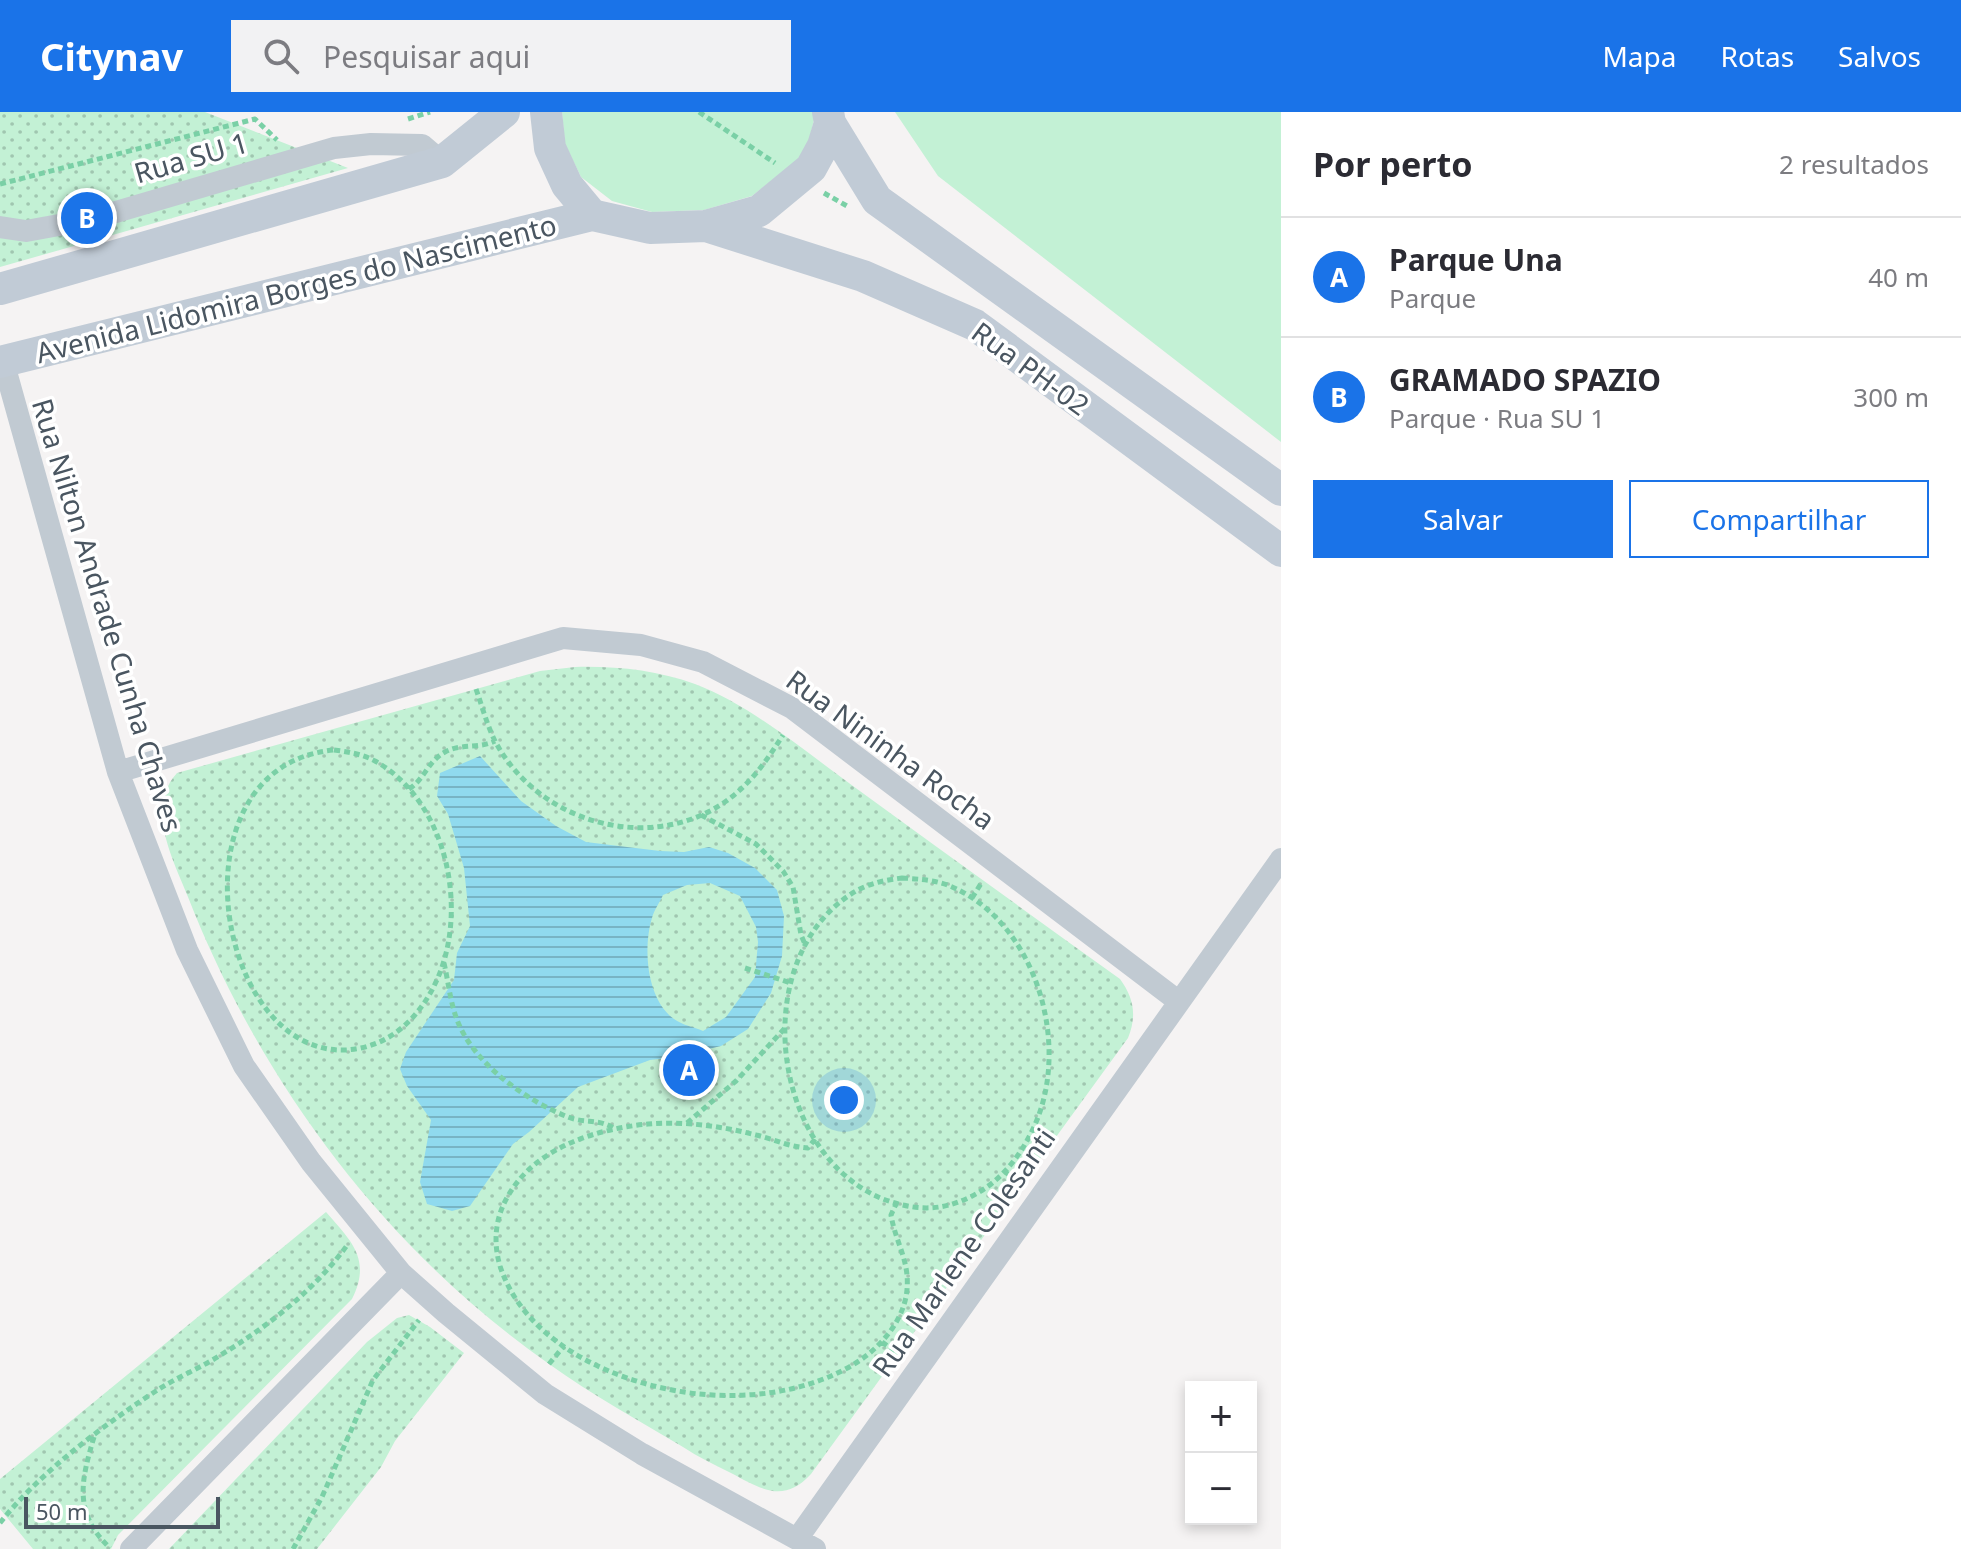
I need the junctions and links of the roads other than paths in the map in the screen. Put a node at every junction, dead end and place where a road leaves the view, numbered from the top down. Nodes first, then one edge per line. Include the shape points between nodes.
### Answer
1 (504, 112) edge
2 (546, 112) edge
3 (829, 118) edge
4 (442, 162) junction
5 (592, 215) junction
6 (706, 226) junction
7 (0, 227) edge
8 (0, 289) edge
9 (1, 361) edge
10 (1281, 490) edge
11 (1281, 551) edge
12 (118, 772) junction
13 (1281, 859) edge
14 (1178, 1001) junction
15 (401, 1273) junction
16 (806, 1544) edge
17 (131, 1549) edge

1 - 4 street
2 - 5 street via 550,148 567,185
3 - 6 street via 823,146 792,186 759,211
3 - 10 street, Rua PH-02 via 877,200
4 - 7 street, Rua SU 1 via 422,145 334,148 92,219 26,231
4 - 8 street
5 - 6 street via 650,228
5 - 9 street, Avenida Lidomira Borges do Nascimento
6 - 11 street, Rua PH-02 via 863,276 975,325
9 - 12 street, Rua Nilton Andrade Cunha Chaves
12 - 14 street, Rua Nininha Rocha via 563,638 641,645 703,662 792,708
12 - 15 street, Rua Nilton Andrade Cunha Chaves via 187,950 244,1066 311,1162
13 - 14 street, Rua Marlene Colesanti
14 - 16 street, Rua Marlene Colesanti
15 - 16 street, Rua Nilton Andrade Cunha Chaves via 545,1394
15 - 17 street

